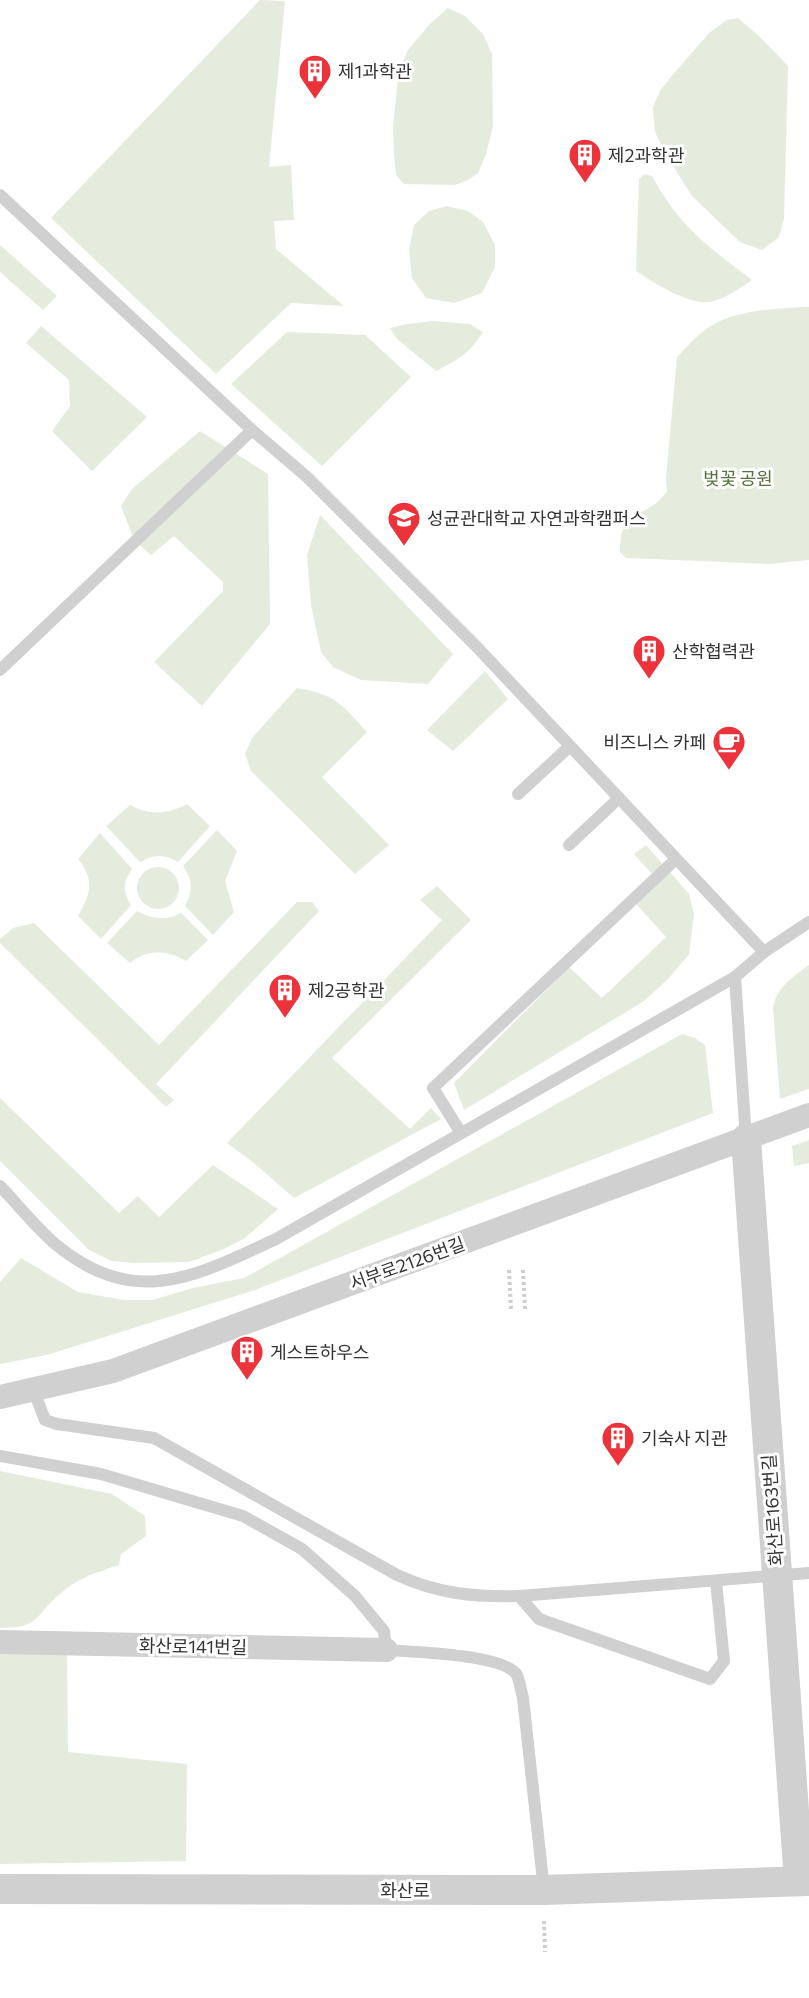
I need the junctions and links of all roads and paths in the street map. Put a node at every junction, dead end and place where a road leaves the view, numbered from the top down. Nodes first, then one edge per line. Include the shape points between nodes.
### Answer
1 (0, 195) edge
2 (252, 430) junction
3 (0, 670) edge
4 (570, 746) junction
5 (518, 794) dead end
6 (619, 798) junction
7 (570, 845) dead end
8 (676, 859) junction
9 (809, 922) edge
10 (764, 952) junction
11 (735, 977) junction
12 (809, 1115) edge
13 (461, 1133) junction
14 (746, 1138) junction
15 (0, 1186) edge
16 (509, 1270) dead end
17 (523, 1270) dead end
18 (511, 1309) dead end
19 (525, 1309) dead end
20 (33, 1389) junction
21 (0, 1396) edge
22 (0, 1456) edge
23 (809, 1573) edge
24 (777, 1576) junction
25 (716, 1581) junction
26 (519, 1596) junction
27 (0, 1642) edge
28 (386, 1650) junction
29 (804, 1881) edge
30 (0, 1889) edge
31 (544, 1890) junction

1 - 2 lane
2 - 3 lane
2 - 4 lane via 311,482
4 - 5 lane
4 - 6 lane
6 - 7 lane
6 - 8 lane
8 - 10 lane
8 - 13 lane via 433,1088
9 - 10 lane
10 - 11 lane
11 - 13 lane
11 - 14 lane
12 - 14 street, 서부로2126번길
13 - 15 lane via 276,1239 198,1274 157,1282 116,1278 80,1262 53,1242
14 - 20 street, 서부로2126번길 via 113,1371
14 - 24 street, 화산로163번길
16 - 18 path
17 - 19 path
20 - 21 street, 서부로2126번길
20 - 26 lane via 45,1420 154,1438 418,1584 477,1597
22 - 28 lane via 101,1474 243,1516 302,1549 355,1596 384,1631
23 - 24 lane
24 - 25 lane
24 - 29 street, 화산로163번길
25 - 26 lane
25 - 26 lane via 724,1661 710,1679 539,1619
27 - 28 street, 화산로141번길
28 - 31 lane via 488,1660 505,1665 516,1674
29 - 31 street, 화산로
30 - 31 street, 화산로

